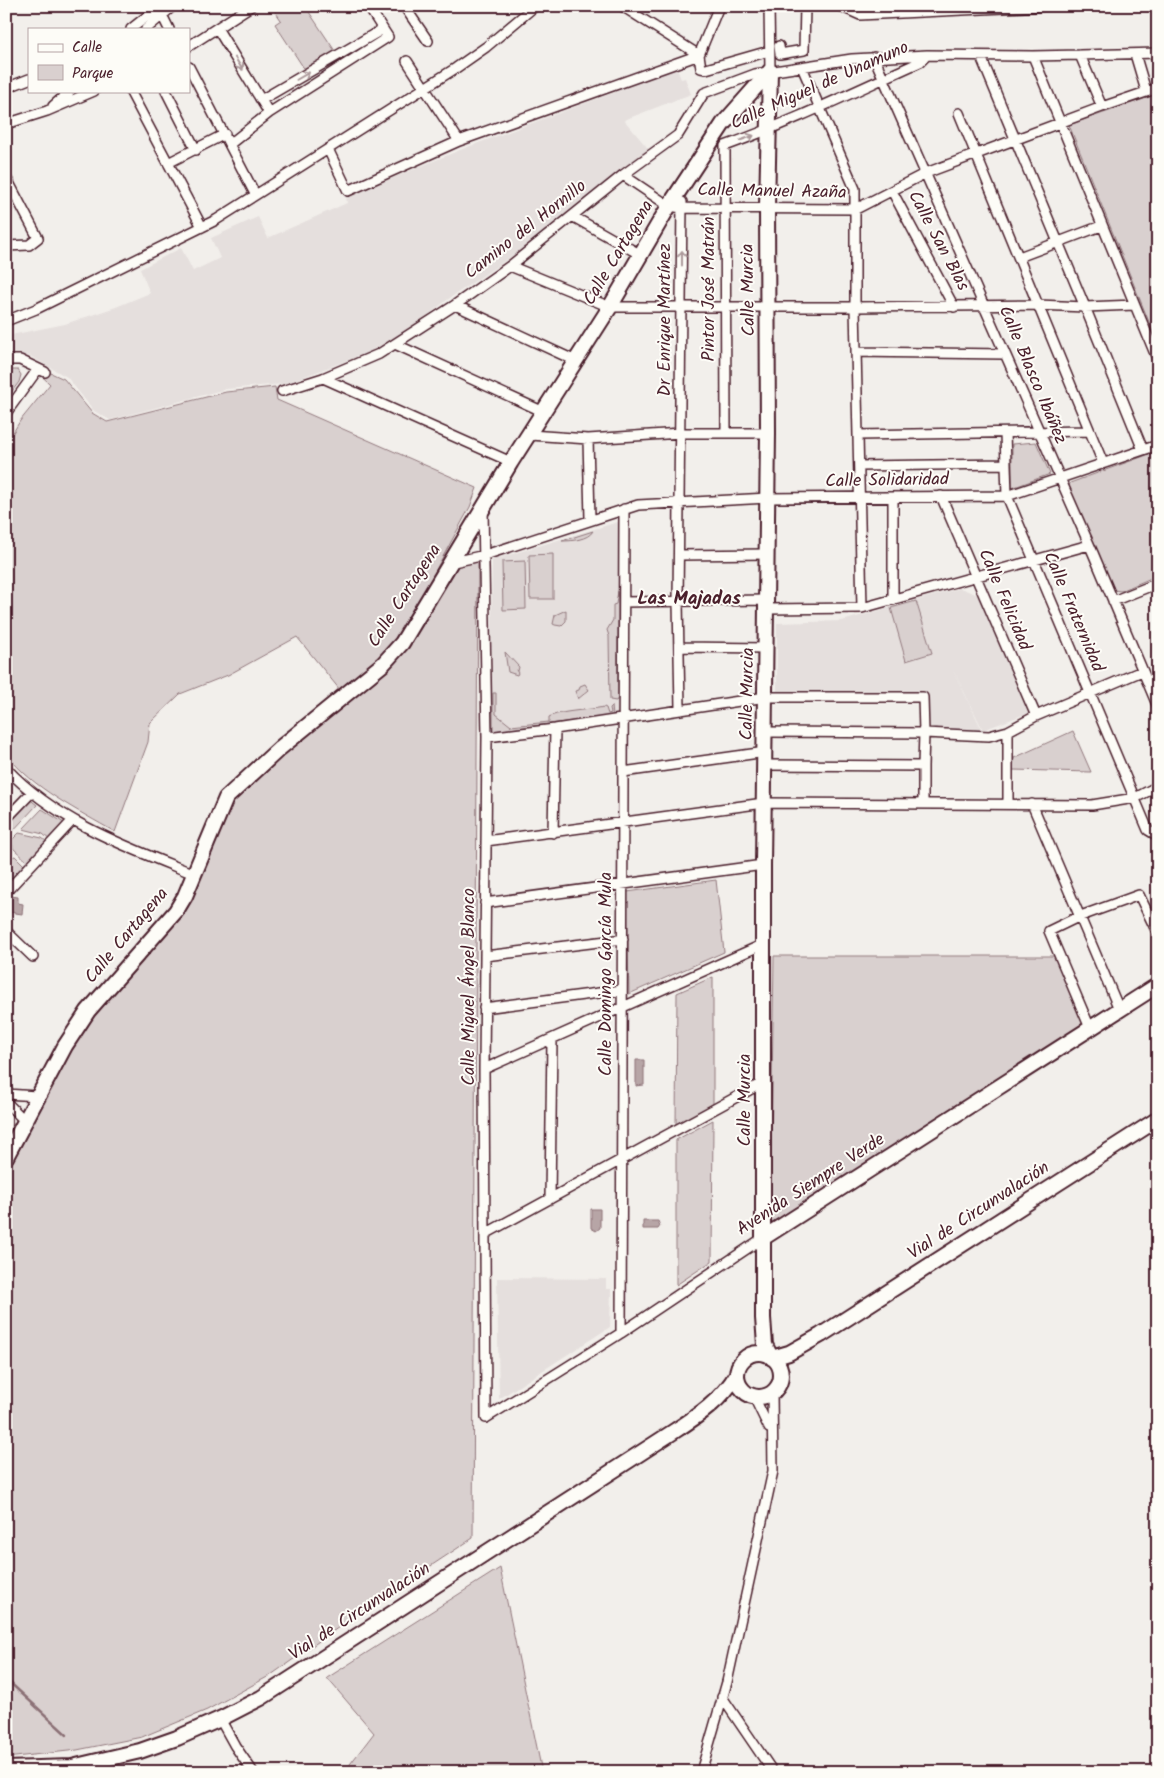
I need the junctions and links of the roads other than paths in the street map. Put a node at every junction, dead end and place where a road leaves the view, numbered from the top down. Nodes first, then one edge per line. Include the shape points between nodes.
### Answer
1 (174, 6) edge
2 (251, 6) edge
3 (368, 6) edge
4 (404, 6) edge
5 (535, 6) edge
6 (622, 6) edge
7 (719, 6) edge
8 (769, 6) edge
9 (805, 6) edge
10 (840, 6) edge
11 (1044, 6) edge
12 (1011, 7) edge
13 (951, 9) edge
14 (859, 10) edge
15 (894, 10) edge
16 (161, 11) edge
17 (134, 28) edge
18 (147, 28) edge
19 (169, 28) edge
20 (216, 28) junction
21 (383, 29) junction
22 (428, 41) dead end
23 (190, 45) edge
24 (779, 46) dead end
25 (769, 50) junction
26 (1158, 53) edge
27 (927, 54) junction
28 (1135, 54) junction
29 (698, 55) junction
30 (1080, 55) junction
31 (1034, 56) junction
32 (874, 57) junction
33 (981, 57) junction
34 (407, 61) dead end
35 (802, 68) junction
36 (190, 69) edge
37 (770, 71) junction
38 (883, 78) junction
39 (28, 79) edge
40 (423, 87) junction
41 (6, 88) edge
42 (1158, 88) edge
43 (1146, 91) junction
44 (69, 92) edge
45 (88, 92) edge
46 (131, 92) edge
47 (167, 92) edge
48 (261, 100) junction
49 (1102, 107) junction
50 (820, 108) junction
51 (48, 111) junction
52 (269, 113) junction
53 (959, 113) dead end
54 (1059, 123) junction
55 (6, 124) edge
56 (769, 130) junction
57 (225, 134) junction
58 (721, 140) junction
59 (1016, 140) junction
60 (459, 141) junction
61 (230, 144) junction
62 (328, 149) junction
63 (196, 150) junction
64 (976, 154) junction
65 (168, 163) junction
66 (926, 173) junction
67 (623, 175) junction
68 (6, 177) edge
69 (892, 191) junction
70 (255, 194) junction
71 (676, 207) junction
72 (726, 207) junction
73 (767, 207) junction
74 (856, 209) junction
75 (572, 216) junction
76 (1101, 226) junction
77 (202, 227) junction
78 (1058, 241) junction
79 (6, 246) edge
80 (640, 255) junction
81 (1019, 257) junction
82 (510, 266) junction
83 (455, 305) junction
84 (1038, 305) junction
85 (1135, 305) junction
86 (682, 306) junction
87 (984, 306) junction
88 (610, 307) junction
89 (725, 307) junction
90 (855, 307) junction
91 (954, 307) junction
92 (769, 308) junction
93 (1085, 308) junction
94 (6, 321) edge
95 (397, 344) junction
96 (856, 352) junction
97 (1004, 354) junction
98 (6, 360) edge
99 (576, 361) junction
100 (1158, 361) edge
101 (324, 378) junction
102 (282, 391) dead end
103 (544, 412) junction
104 (6, 413) edge
105 (1089, 431) junction
106 (1038, 432) junction
107 (681, 433) junction
108 (726, 433) junction
109 (768, 433) junction
110 (1005, 433) junction
111 (530, 435) junction
112 (858, 435) junction
113 (588, 439) junction
114 (1158, 445) edge
115 (1143, 450) junction
116 (511, 462) junction
117 (1103, 463) junction
118 (1006, 464) junction
119 (859, 466) junction
120 (1060, 478) junction
121 (941, 496) junction
122 (1006, 496) junction
123 (893, 497) junction
124 (768, 498) junction
125 (860, 498) junction
126 (680, 503) junction
127 (483, 508) junction
128 (624, 509) junction
129 (590, 519) junction
130 (1089, 545) junction
131 (768, 554) junction
132 (485, 555) junction
133 (680, 555) junction
134 (1034, 561) junction
135 (449, 563) junction
136 (976, 576) junction
137 (1158, 583) edge
138 (893, 600) junction
139 (678, 601) junction
140 (1113, 601) junction
141 (624, 602) junction
142 (767, 605) junction
143 (862, 608) junction
144 (680, 647) junction
145 (767, 648) junction
146 (1142, 671) junction
147 (1090, 693) junction
148 (766, 697) junction
149 (1158, 706) edge
150 (680, 709) junction
151 (1036, 716) junction
152 (624, 718) junction
153 (555, 730) junction
154 (1008, 731) junction
155 (766, 732) junction
156 (924, 733) junction
157 (487, 737) junction
158 (766, 758) junction
159 (923, 766) junction
160 (6, 768) edge
161 (623, 772) junction
162 (1158, 786) edge
163 (32, 792) junction
164 (1135, 798) junction
165 (923, 802) junction
166 (764, 803) junction
167 (1008, 803) junction
168 (1032, 804) junction
169 (6, 819) edge
170 (73, 820) junction
171 (623, 824) junction
172 (553, 833) junction
173 (1158, 836) edge
174 (486, 841) junction
175 (764, 865) junction
176 (194, 874) junction
177 (623, 885) junction
178 (6, 892) edge
179 (484, 903) junction
180 (1078, 917) junction
181 (6, 931) edge
182 (1158, 934) edge
183 (623, 939) junction
184 (764, 944) junction
185 (485, 956) junction
186 (33, 957) dead end
187 (1158, 985) edge
188 (622, 990) junction
189 (484, 1008) junction
190 (622, 1008) junction
191 (1119, 1009) junction
192 (1090, 1028) junction
193 (552, 1039) junction
194 (484, 1070) junction
195 (764, 1082) junction
196 (6, 1094) edge
197 (37, 1096) junction
198 (6, 1102) edge
199 (1158, 1119) edge
200 (25, 1121) junction
201 (6, 1157) edge
202 (622, 1161) junction
203 (550, 1199) junction
204 (487, 1233) junction
205 (763, 1238) junction
206 (763, 1318) junction
207 (621, 1333) junction
208 (821, 1336) junction
209 (749, 1356) junction
210 (772, 1358) junction
211 (737, 1374) junction
212 (780, 1375) junction
213 (772, 1393) junction
214 (753, 1396) junction
215 (705, 1411) junction
216 (486, 1418) joint
217 (774, 1442) junction
218 (722, 1697) junction
219 (220, 1719) junction
220 (6, 1769) edge
221 (253, 1772) edge
222 (701, 1772) edge
223 (773, 1772) edge

1 - 16 street
2 - 20 street
3 - 21 street
4 - 22 street
5 - 40 street via 486,46
6 - 29 street
7 - 29 street
8 - 25 street
9 - 24 street via 804,50 780,54
10 - 14 street
11 - 12 street
12 - 13 street
13 - 15 street
14 - 15 street
16 - 17 street
16 - 18 street
16 - 19 street
20 - 23 street
20 -> 48 street
48 -> 21 street
21 - 52 street via 388,37
25 - 29 street via 706,69 701,68
25 - 37 street
26 - 28 street, Camino del Hornillo
27 - 32 street, Camino del Hornillo
27 - 33 street, Camino del Hornillo
27 - 38 street, Calle Miguel de Unamuno via 920,62
28 - 30 street, Camino del Hornillo
28 - 43 street
29 - 60 street
30 - 31 street, Camino del Hornillo
30 - 49 street
31 - 33 street, Camino del Hornillo
31 - 54 street
32 - 35 street, Camino del Hornillo
32 - 38 street, Calle Blasco Ibáñez
33 - 59 street
34 - 40 street
35 - 37 street, Camino del Hornillo
35 - 50 street
36 - 57 street
37 - 56 main road, Calle Murcia
37 - 58 main road, Calle Cartagena via 723,124
37 - 67 street, Camino del Hornillo via 704,94 678,135
38 - 50 street, Calle Miguel de Unamuno
38 - 66 street, Calle Blasco Ibáñez
39 - 41 street
40 - 60 street
40 - 62 street
42 - 43 street, Calle Manuel Azaña
43 - 49 street, Calle Manuel Azaña
44 - 51 street
45 - 51 street
46 - 65 street
47 - 63 street
48 - 52 street
49 - 54 street, Calle Manuel Azaña
50 - 56 street, Calle Miguel de Unamuno
50 - 74 street via 855,189
51 - 55 street
52 - 61 street
53 - 64 street
54 - 59 street, Calle Manuel Azaña
54 - 76 street
58 -> 56 street, Calle Miguel de Unamuno
56 - 73 main road, Calle Murcia
57 - 61 street
57 - 63 street
58 - 71 main road, Calle Cartagena via 681,191
58 - 72 street, Pintor José Matrán
59 - 64 street, Calle Manuel Azaña
59 - 78 street
60 - 62 street via 348,191
61 - 70 street
62 - 70 street
63 - 65 street
64 - 66 street, Calle Manuel Azaña
64 - 81 street
65 - 77 street
66 - 69 street, Calle Manuel Azaña
66 - 87 street, Calle Blasco Ibáñez
67 - 71 street
67 - 75 street, Camino del Hornillo
68 - 79 street via 38,238 29,245
69 - 74 street, Calle Manuel Azaña
69 - 91 street, Calle San Blas
70 - 77 street
71 - 72 street, Calle Manuel Azaña
71 - 80 main road, Calle Cartagena
86 -> 71 street, Dr Enrique Martínez
72 - 73 street, Calle Manuel Azaña
72 - 89 street, Pintor José Matrán
73 - 74 street, Calle Manuel Azaña
73 - 92 main road, Calle Murcia
74 - 90 street
75 - 80 street
75 - 82 street, Camino del Hornillo
76 - 78 street
76 - 85 street
77 - 94 street
78 - 81 street
78 - 93 street
80 - 88 main road, Calle Cartagena
81 - 84 street
82 - 83 street, Camino del Hornillo
82 - 88 street
83 - 95 street, Camino del Hornillo
83 - 99 street
84 - 87 street
84 - 93 street
84 - 105 street
85 - 93 street
85 - 100 street
86 - 88 street
86 - 89 street
86 - 107 street, Dr Enrique Martínez
87 - 91 street
87 - 97 street, Calle Blasco Ibáñez
88 - 99 main road, Calle Cartagena
89 - 92 street
89 - 108 street, Pintor José Matrán
90 - 91 street
90 - 92 street
90 - 96 street
92 - 109 main road, Calle Murcia
93 - 115 street
95 - 101 street, Camino del Hornillo
95 - 103 street
96 - 97 street
96 - 112 street
97 - 106 street, Calle Blasco Ibáñez
98 - 104 street via 20,360 41,370
99 - 103 main road, Calle Cartagena
101 - 102 street, Camino del Hornillo
101 - 116 street
103 - 111 main road, Calle Cartagena
105 - 106 street
105 - 117 street
106 - 110 street
106 - 120 street, Calle Blasco Ibáñez
107 - 108 street
107 - 113 street
107 - 126 street, Dr Enrique Martínez
108 - 109 street
109 - 124 main road, Calle Murcia
110 - 112 street
110 - 118 street, Calle Fraternidad
111 - 113 street
111 - 116 main road, Calle Cartagena
112 - 119 street
113 - 129 street
114 - 115 street, Calle Solidaridad
115 - 117 street, Calle Solidaridad
116 - 127 main road, Calle Cartagena
117 - 120 street, Calle Solidaridad
118 - 119 street
118 - 122 street, Calle Fraternidad
119 - 125 street
120 - 122 street, Calle Solidaridad
120 - 130 street, Calle Blasco Ibáñez
121 - 122 street, Calle Solidaridad
121 - 123 street, Calle Solidaridad
121 - 136 street, Calle Felicidad
122 - 134 street, Calle Fraternidad
123 - 125 street, Calle Solidaridad
123 - 138 street
124 - 125 street, Calle Solidaridad
124 - 126 street, Calle Solidaridad
124 - 131 main road, Calle Murcia
125 - 143 street
126 - 128 street, Calle Solidaridad
126 - 133 street, Dr Enrique Martínez
127 - 132 street, Calle Miguel Ángel Blanco
127 - 135 main road, Calle Cartagena
128 - 129 street, Calle Solidaridad
128 - 141 street, Calle Domingo García Mula
129 - 132 street, Calle Solidaridad
130 - 134 street
130 - 140 street, Calle Blasco Ibáñez
131 - 133 street
131 - 142 main road, Calle Murcia
132 - 135 street, Calle Solidaridad
132 - 157 street, Calle Miguel Ángel Blanco
133 - 139 street, Dr Enrique Martínez
134 - 136 street
134 - 147 street, Calle Fraternidad
135 - 176 main road, Calle Cartagena via 393,654 332,708 280,748 226,798
136 - 138 street
136 - 151 street, Calle Felicidad
137 - 140 street
138 - 143 street
139 - 141 street
139 - 142 street
139 - 144 street, Dr Enrique Martínez
140 - 146 street, Calle Blasco Ibáñez
141 - 152 street, Calle Domingo García Mula
142 - 143 street
142 - 145 main road, Calle Murcia
144 - 145 street
144 - 150 street, Dr Enrique Martínez
145 - 148 main road, Calle Murcia
146 - 147 street
146 - 149 street, Calle Blasco Ibáñez
147 - 151 street
147 - 164 street, Calle Fraternidad
148 - 150 street
148 - 155 main road, Calle Murcia
148 - 156 street via 923,698
150 - 152 street
151 - 154 street
152 - 153 street
152 - 161 street, Calle Domingo García Mula
153 - 157 street
153 - 172 street
154 - 156 street via 989,736
154 - 167 street
155 - 156 street
155 - 158 main road, Calle Murcia
156 - 159 street
157 - 174 street, Calle Miguel Ángel Blanco
158 - 159 street
158 - 161 street
158 - 166 main road, Calle Murcia
159 - 165 street
160 - 163 street
161 - 171 street, Calle Domingo García Mula
162 - 164 street
163 - 169 street
163 - 170 street
164 - 168 street via 1102,804
164 - 173 street, Calle Fraternidad via 1148,830
165 - 166 street
165 - 167 street
166 - 171 street
166 - 175 main road, Calle Murcia
167 - 168 street
168 - 180 street
170 - 176 street
170 - 178 street
171 - 172 street
171 - 177 street, Calle Domingo García Mula
172 - 174 street
174 - 179 street, Calle Miguel Ángel Blanco
175 - 177 street
175 - 184 main road, Calle Murcia
176 - 197 main road, Calle Cartagena via 176,911 88,1011
177 - 179 street
177 - 183 street, Calle Domingo García Mula
179 - 185 street, Calle Miguel Ángel Blanco
180 - 182 street via 1139,895
180 - 191 street
180 - 192 street via 1049,931
181 - 186 street
183 - 185 street
183 - 188 street, Calle Domingo García Mula
184 - 190 street
184 - 195 main road, Calle Murcia
185 - 189 street, Calle Miguel Ángel Blanco
187 - 191 main road, Avenida Siempre Verde
188 - 189 street
188 - 190 street, Calle Domingo García Mula
189 - 194 street, Calle Miguel Ángel Blanco
190 - 193 street
190 - 202 street, Calle Domingo García Mula
191 - 192 main road, Avenida Siempre Verde
192 - 205 main road, Avenida Siempre Verde
193 - 194 street
193 - 203 street
194 - 204 street, Calle Miguel Ángel Blanco
195 - 202 street
195 - 205 main road, Calle Murcia
196 - 197 street
197 - 200 main road, Calle Cartagena
198 - 200 street
199 - 208 main road, Vial de Circunvalación
200 - 201 main road, Calle Cartagena
202 - 203 street
202 - 207 street, Calle Domingo García Mula
203 - 204 street
204 - 216 street, Calle Miguel Ángel Blanco
205 - 206 main road, Calle Murcia
205 - 207 street, Avenida Siempre Verde
206 - 209 main road, Calle Murcia
206 - 210 main road, Calle Murcia via 766,1345
207 - 216 street, Avenida Siempre Verde
208 - 210 main road, Vial de Circunvalación
208 - 212 main road, Vial de Circunvalación via 798,1354
209 - 210 main road via 760,1354
209 - 211 main road via 740,1364
210 - 212 main road via 779,1366
211 - 214 main road via 740,1385
211 - 215 main road, Vial de Circunvalación via 729,1388
212 - 213 main road
213 - 214 main road via 763,1397
213 - 217 street
214 - 215 main road, Vial de Circunvalación via 733,1398
214 - 217 street
215 - 219 main road, Vial de Circunvalación via 261,1698
217 - 218 street via 773,1471
218 - 222 street
218 - 223 street
219 - 220 main road, Vial de Circunvalación via 178,1738 132,1753 72,1767
219 - 221 street

